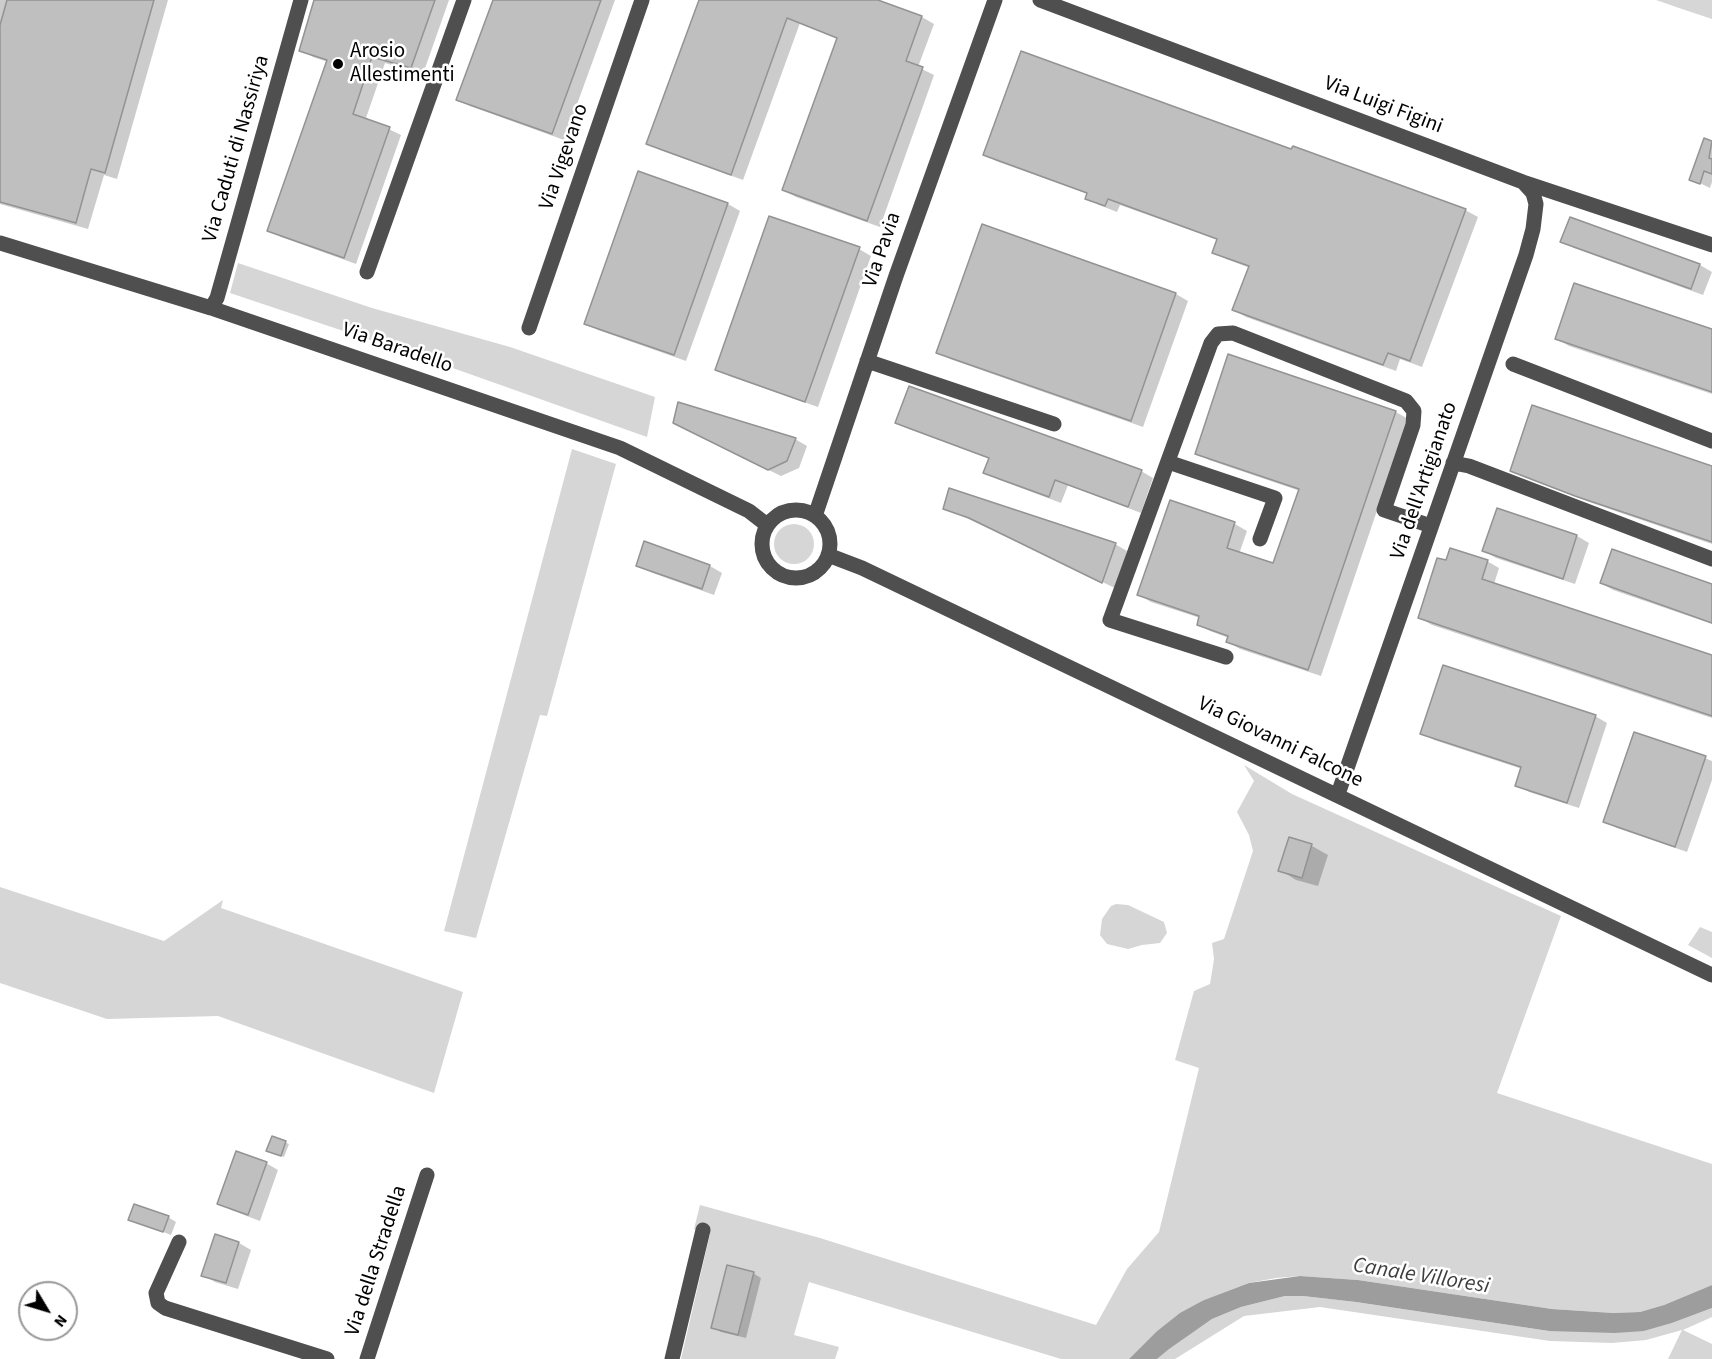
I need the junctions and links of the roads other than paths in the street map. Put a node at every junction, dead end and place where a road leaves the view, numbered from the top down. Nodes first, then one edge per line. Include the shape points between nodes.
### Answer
1 (301, 0) edge
2 (464, 0) edge
3 (642, 0) edge
4 (995, 0) edge
5 (1040, 0) edge
6 (1523, 182) junction
7 (0, 243) edge
8 (1712, 246) edge
9 (367, 272) dead end
10 (211, 308) junction
11 (529, 328) dead end
12 (867, 361) junction
13 (1513, 364) dead end
14 (1054, 424) dead end
15 (1712, 441) edge
16 (1168, 462) junction
17 (1453, 463) junction
18 (815, 516) junction
19 (767, 525) junction
20 (1431, 526) junction
21 (1260, 539) dead end
22 (828, 555) junction
23 (1712, 559) edge
24 (1226, 657) dead end
25 (1338, 794) junction
26 (1712, 975) edge
27 (427, 1175) dead end
28 (703, 1230) dead end
29 (179, 1242) dead end
30 (327, 1359) edge
31 (367, 1359) edge
32 (672, 1359) edge

1 - 10 street, Via Caduti di Nassiriya
2 - 9 street
3 - 11 street, Via Vigevano
4 - 12 street, Via Pavia
5 - 6 street, Via Luigi Figini
6 - 8 street, Via Luigi Figini
6 - 17 street, Via dell'Artigianato via 1533,193 1536,204 1533,229
7 - 10 street, Via Baradello
10 - 19 street, Via Baradello via 620,448 749,511
12 - 14 street
12 - 18 street, Via Pavia
13 - 15 street
16 - 20 street via 1211,343 1218,334 1233,333 1406,401 1414,411 1413,425 1384,510
16 - 21 street via 1275,498
16 - 24 street via 1110,620
17 - 20 street, Via dell'Artigianato
17 - 23 street via 1470,466
18 - 19 street via 805,511 784,512
18 - 22 street via 828,533
19 - 22 street via 761,548 771,569 781,575 804,578 823,565
20 - 25 street, Via dell'Artigianato
22 - 25 street, Via Giovanni Falcone
25 - 26 street, Via Giovanni Falcone
27 - 31 street, Via della Stradella
28 - 32 street
29 - 30 street via 156,1293 158,1303

